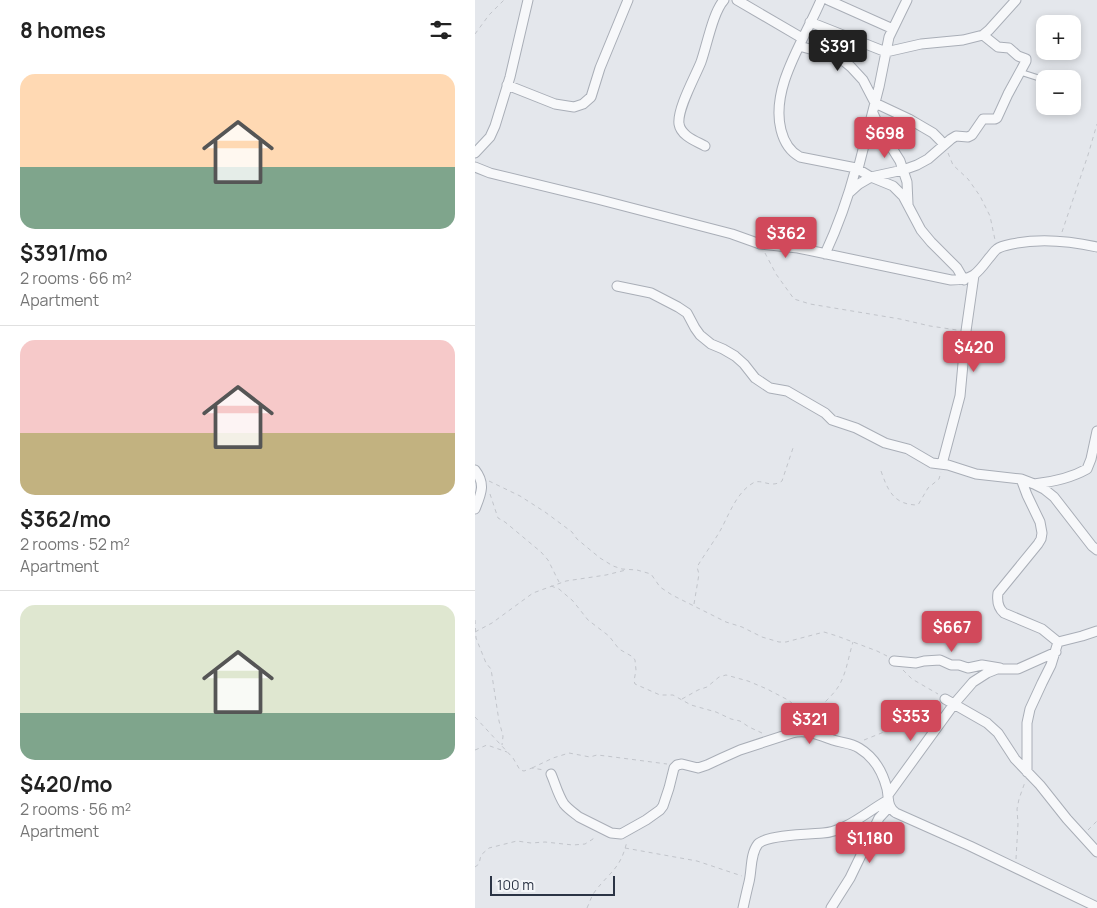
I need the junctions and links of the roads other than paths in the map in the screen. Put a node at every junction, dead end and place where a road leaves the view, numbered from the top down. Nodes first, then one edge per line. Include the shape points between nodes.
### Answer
1 (528, 0) edge
2 (628, 0) edge
3 (724, 0) edge
4 (737, 0) edge
5 (821, 0) edge
6 (828, 0) edge
7 (907, 0) edge
8 (1016, 0) edge
9 (810, 22) junction
10 (893, 29) junction
11 (983, 35) junction
12 (800, 42) junction
13 (886, 52) junction
14 (1019, 72) junction
15 (1036, 77) edge
16 (507, 85) junction
17 (874, 108) junction
18 (944, 145) junction
19 (705, 146) dead end
20 (475, 154) edge
21 (475, 167) edge
22 (857, 168) junction
23 (903, 170) junction
24 (871, 177) junction
25 (849, 192) junction
26 (907, 205) junction
27 (1097, 247) edge
28 (825, 254) junction
29 (974, 275) junction
30 (964, 280) junction
31 (617, 286) dead end
32 (1097, 431) edge
33 (943, 464) junction
34 (477, 473) edge
35 (1021, 479) junction
36 (1034, 484) junction
37 (475, 509) edge
38 (1097, 550) edge
39 (1097, 631) edge
40 (1058, 642) junction
41 (1056, 652) junction
42 (895, 661) road end
43 (1005, 669) junction
44 (945, 699) road end
45 (954, 704) junction
46 (1027, 772) junction
47 (551, 774) road end
48 (888, 800) junction
49 (1097, 852) edge
50 (1097, 907) edge
51 (743, 908) edge
52 (831, 908) edge

1 - 16 street
2 - 16 street via 591,97 583,104 574,108 555,104
3 - 19 street via 679,121 682,131
4 - 12 street
5 - 9 street
6 - 10 street
7 - 10 street
8 - 11 street
9 - 12 street
9 - 13 street
10 - 13 street
11 - 13 street
11 - 14 street via 998,47 1009,48 1026,59
12 - 17 street via 839,57 851,67 863,80
12 - 22 street via 779,102 778,121 783,138 789,150 800,157
13 - 17 street
14 - 15 lane
14 - 18 street via 997,118 983,119 972,135 956,136
16 - 20 street via 495,126
17 - 18 street via 909,119 933,133
17 - 22 street
17 - 23 street via 880,129
18 - 23 street via 928,159
21 - 28 street via 733,234 760,244
22 - 24 street
22 - 25 street
23 - 24 street
23 - 26 street via 907,182
24 - 25 street
24 - 26 street via 893,186
25 - 28 street
26 - 30 street via 921,230 957,268
27 - 29 street via 1043,241 1003,246 996,249
28 - 30 street
29 - 30 street
29 - 33 street via 960,396
31 - 33 street via 651,293 687,313 700,335 735,356 755,378 770,388 787,391 832,420 885,443 908,449 932,463
32 - 36 street via 1087,469 1053,482
33 - 35 street via 976,474
34 - 37 street via 482,486
35 - 36 street
35 - 40 street via 1043,533 1038,544 1001,588 999,605 1004,613 1042,629
36 - 38 street via 1054,497
39 - 40 street
40 - 41 street
41 - 43 street via 1018,669
41 - 46 street via 1029,709
42 - 43 street via 940,660 968,668 983,665
43 - 45 street via 987,673 973,682
44 - 45 street
45 - 46 street via 998,733
45 - 48 street
46 - 49 street
47 - 48 street via 566,806 579,817 611,833 621,834 660,810 677,765 698,768 740,750 800,731 853,744 868,754 882,775
48 - 50 street via 897,813
48 - 51 street via 848,825 829,832 796,834 758,844
48 - 52 street via 850,878

